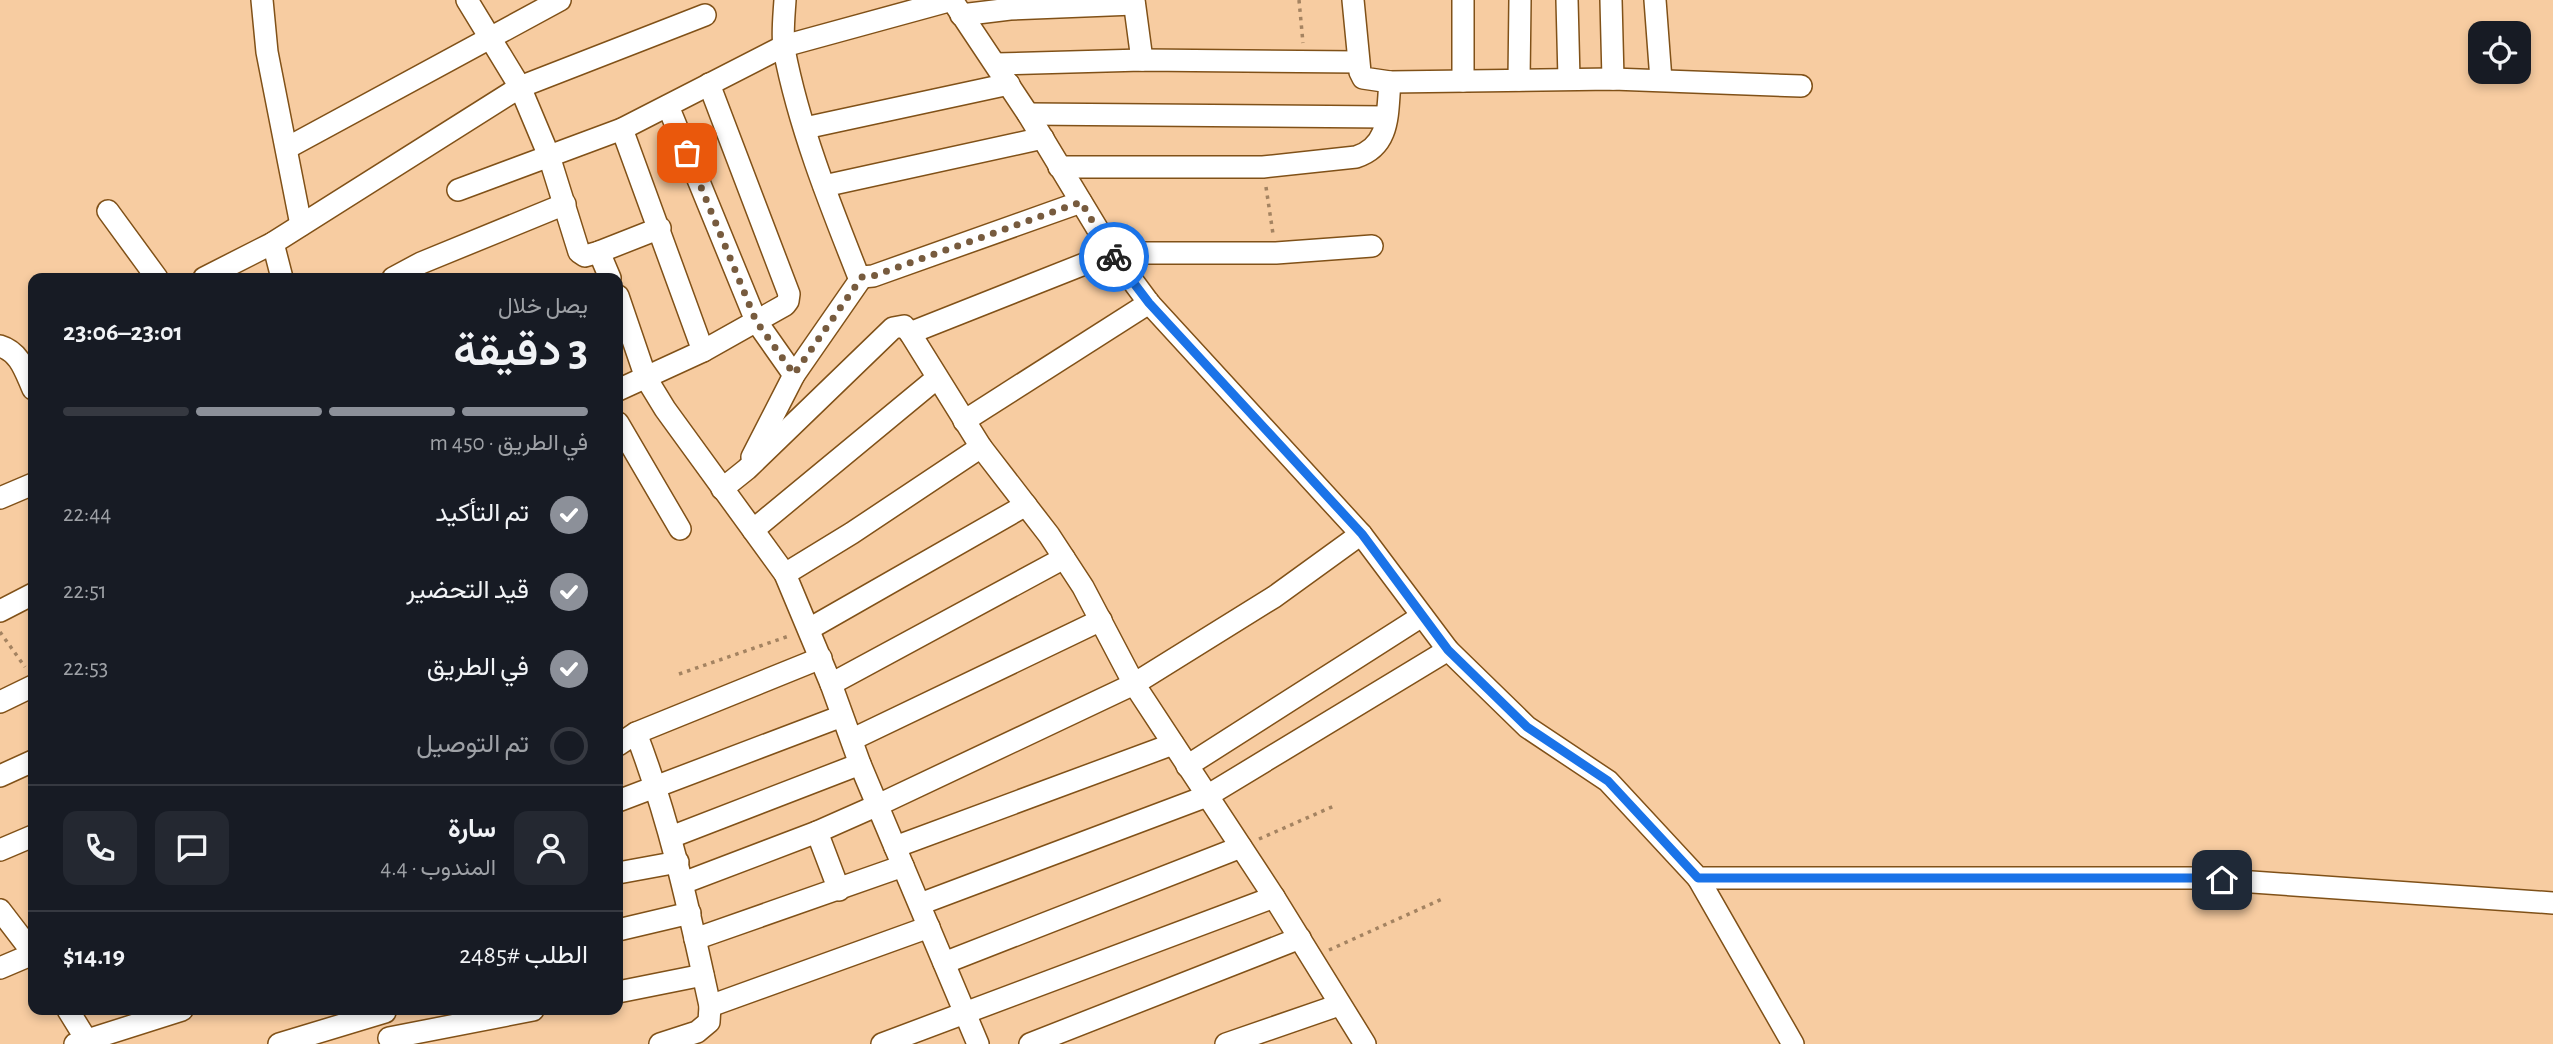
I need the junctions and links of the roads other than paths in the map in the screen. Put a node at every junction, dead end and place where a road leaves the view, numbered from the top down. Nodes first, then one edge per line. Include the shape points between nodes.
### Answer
1 (262, 0) edge
2 (467, 0) edge
3 (559, 0) edge
4 (785, 0) edge
5 (1353, 0) edge
6 (1463, 0) edge
7 (1520, 0) edge
8 (1567, 0) edge
9 (1611, 0) edge
10 (1655, 0) edge
11 (1134, 2) edge
12 (705, 15) dead end
13 (961, 15) junction
14 (490, 38) junction
15 (784, 46) junction
16 (1142, 60) junction
17 (1358, 62) junction
18 (996, 64) junction
19 (1569, 79) junction
20 (1613, 79) junction
21 (1519, 80) junction
22 (1661, 80) junction
23 (1464, 81) junction
24 (1390, 82) junction
25 (709, 84) junction
26 (1009, 84) junction
27 (1801, 86) dead end
28 (520, 87) junction
29 (668, 106) junction
30 (1028, 114) junction
31 (1386, 117) junction
32 (805, 128) junction
33 (622, 129) junction
34 (1043, 138) junction
35 (287, 148) junction
36 (549, 156) junction
37 (1059, 167) junction
38 (824, 187) junction
39 (458, 190) dead end
40 (1081, 202) junction
41 (565, 204) junction
42 (107, 211) dead end
43 (301, 225) junction
44 (660, 228) junction
45 (273, 243) junction
46 (1372, 246) dead end
47 (599, 253) junction
48 (1112, 253) junction
49 (153, 273) edge
50 (214, 273) edge
51 (281, 273) edge
52 (405, 273) edge
53 (608, 273) edge
54 (862, 277) junction
55 (1149, 303) junction
56 (623, 311) edge
57 (756, 321) junction
58 (910, 333) junction
59 (16, 348) edge
60 (703, 351) junction
61 (794, 374) junction
62 (28, 377) edge
63 (646, 378) junction
64 (937, 378) junction
65 (623, 388) edge
66 (964, 421) junction
67 (623, 432) edge
68 (981, 447) junction
69 (747, 469) junction
70 (28, 486) edge
71 (722, 489) junction
72 (0, 498) edge
73 (1026, 505) junction
74 (680, 529) dead end
75 (753, 530) junction
76 (1362, 534) junction
77 (1064, 558) junction
78 (785, 574) junction
79 (28, 597) edge
80 (0, 611) edge
81 (1422, 616) junction
82 (1101, 620) junction
83 (809, 629) junction
84 (1448, 650) junction
85 (821, 658) junction
86 (28, 679) edge
87 (831, 684) junction
88 (1134, 684) junction
89 (0, 702) edge
90 (842, 716) junction
91 (636, 733) junction
92 (853, 739) junction
93 (623, 742) edge
94 (1173, 744) junction
95 (28, 763) edge
96 (860, 764) junction
97 (1187, 766) junction
98 (0, 776) edge
99 (657, 788) junction
100 (1207, 796) junction
101 (623, 799) edge
102 (878, 805) junction
103 (817, 832) junction
104 (671, 836) junction
105 (28, 838) edge
106 (1241, 848) junction
107 (0, 850) edge
108 (899, 857) junction
109 (678, 862) junction
110 (623, 872) edge
111 (1698, 878) junction
112 (683, 883) junction
113 (839, 890) junction
114 (1274, 897) junction
115 (2553, 903) edge
116 (920, 904) junction
117 (0, 910) edge
118 (690, 913) junction
119 (929, 927) junction
120 (623, 929) edge
121 (1300, 938) junction
122 (695, 939) junction
123 (28, 946) edge
124 (28, 955) edge
125 (944, 962) junction
126 (0, 968) edge
127 (703, 975) junction
128 (623, 991) edge
129 (1339, 1005) junction
130 (710, 1006) junction
131 (966, 1013) junction
132 (70, 1015) edge
133 (168, 1015) edge
134 (372, 1015) edge
135 (386, 1015) edge
136 (510, 1015) edge
137 (389, 1041) edge
138 (84, 1043) edge
139 (279, 1044) edge
140 (660, 1044) edge
141 (882, 1044) edge
142 (978, 1044) edge
143 (1030, 1044) edge
144 (1226, 1044) edge
145 (1365, 1044) edge
146 (1793, 1044) edge

1 - 35 street via 267,52
2 - 14 street
3 - 14 street
4 - 15 street
5 - 17 street
6 - 23 street
7 - 21 street
8 - 19 street
9 - 20 street
10 - 22 street
11 - 13 street
11 - 16 street
12 - 28 street
13 - 15 street via 952,0
13 - 18 street
14 - 28 street
14 - 35 street
15 - 25 street
15 - 32 street
16 - 17 street
16 - 18 street
17 - 24 street via 1363,78
18 - 26 street
19 - 20 street
19 - 21 street
20 - 22 street
21 - 23 street
22 - 27 street
23 - 24 street
24 - 31 street
25 - 29 street
25 - 57 street via 789,294 785,306
26 - 30 street
26 - 32 street
28 - 36 street
28 - 43 street
29 - 33 street
29 - 57 street
30 - 31 street
30 - 34 street
31 - 37 street via 1378,145 1356,157 1263,167
32 - 38 street
33 - 36 street
33 - 44 street
34 - 37 street
34 - 38 street
35 - 43 street
36 - 39 street
36 - 41 street
37 - 40 street
38 - 54 street
40 - 48 street
40 - 54 street
41 - 47 street via 579,252 585,256
41 - 52 street
42 - 49 street
43 - 45 street
44 - 47 street
44 - 60 street
45 - 50 street
45 - 51 street
46 - 48 street via 1276,253
47 - 53 street
48 - 55 street
48 - 58 street
54 - 61 street
55 - 66 street
55 - 76 street
56 - 63 street
57 - 60 street
57 - 61 street
58 - 64 street
58 - 69 street via 904,326 894,328
59 - 62 street
60 - 63 street
61 - 69 street
63 - 65 street
63 - 71 street
64 - 66 street
64 - 75 street
66 - 68 street
67 - 74 street
68 - 73 street
68 - 78 street
69 - 71 street
70 - 72 street
71 - 75 street
73 - 77 street
73 - 83 street
75 - 78 street
76 - 81 street
76 - 88 street via 1274,597
77 - 82 street
77 - 87 street
78 - 83 street
79 - 80 street
81 - 84 street
81 - 97 street
82 - 88 street
82 - 92 street
83 - 85 street
84 - 100 street
84 - 111 street via 1527,727 1608,781
85 - 87 street
85 - 91 street
86 - 89 street
87 - 90 street
88 - 94 street
88 - 102 street
90 - 92 street
90 - 99 street
91 - 93 street
91 - 99 street
92 - 96 street
94 - 97 street
94 - 108 street
95 - 98 street
96 - 102 street
96 - 104 street
97 - 100 street
99 - 101 street
99 - 104 street
100 - 106 street
100 - 116 street
102 - 103 street
102 - 108 street
103 - 112 street
103 - 113 street
104 - 109 street
105 - 107 street
106 - 114 street
106 - 125 street
108 - 113 street
108 - 116 street
109 - 110 street
109 - 112 street
111 - 115 street via 2195,878
111 - 146 street
112 - 118 street
113 - 122 street
114 - 121 street
114 - 131 street
116 - 119 street
117 - 123 street
118 - 120 street
118 - 122 street
119 - 125 street
119 - 130 street
121 - 129 street
121 - 143 street
122 - 127 street
124 - 126 street
125 - 131 street
127 - 128 street
127 - 130 street
129 - 144 street
129 - 145 street
130 - 140 street via 709,1022 697,1032
131 - 141 street
131 - 142 street
132 - 138 street
133 - 138 street
134 - 139 street
135 - 137 street
136 - 137 street

